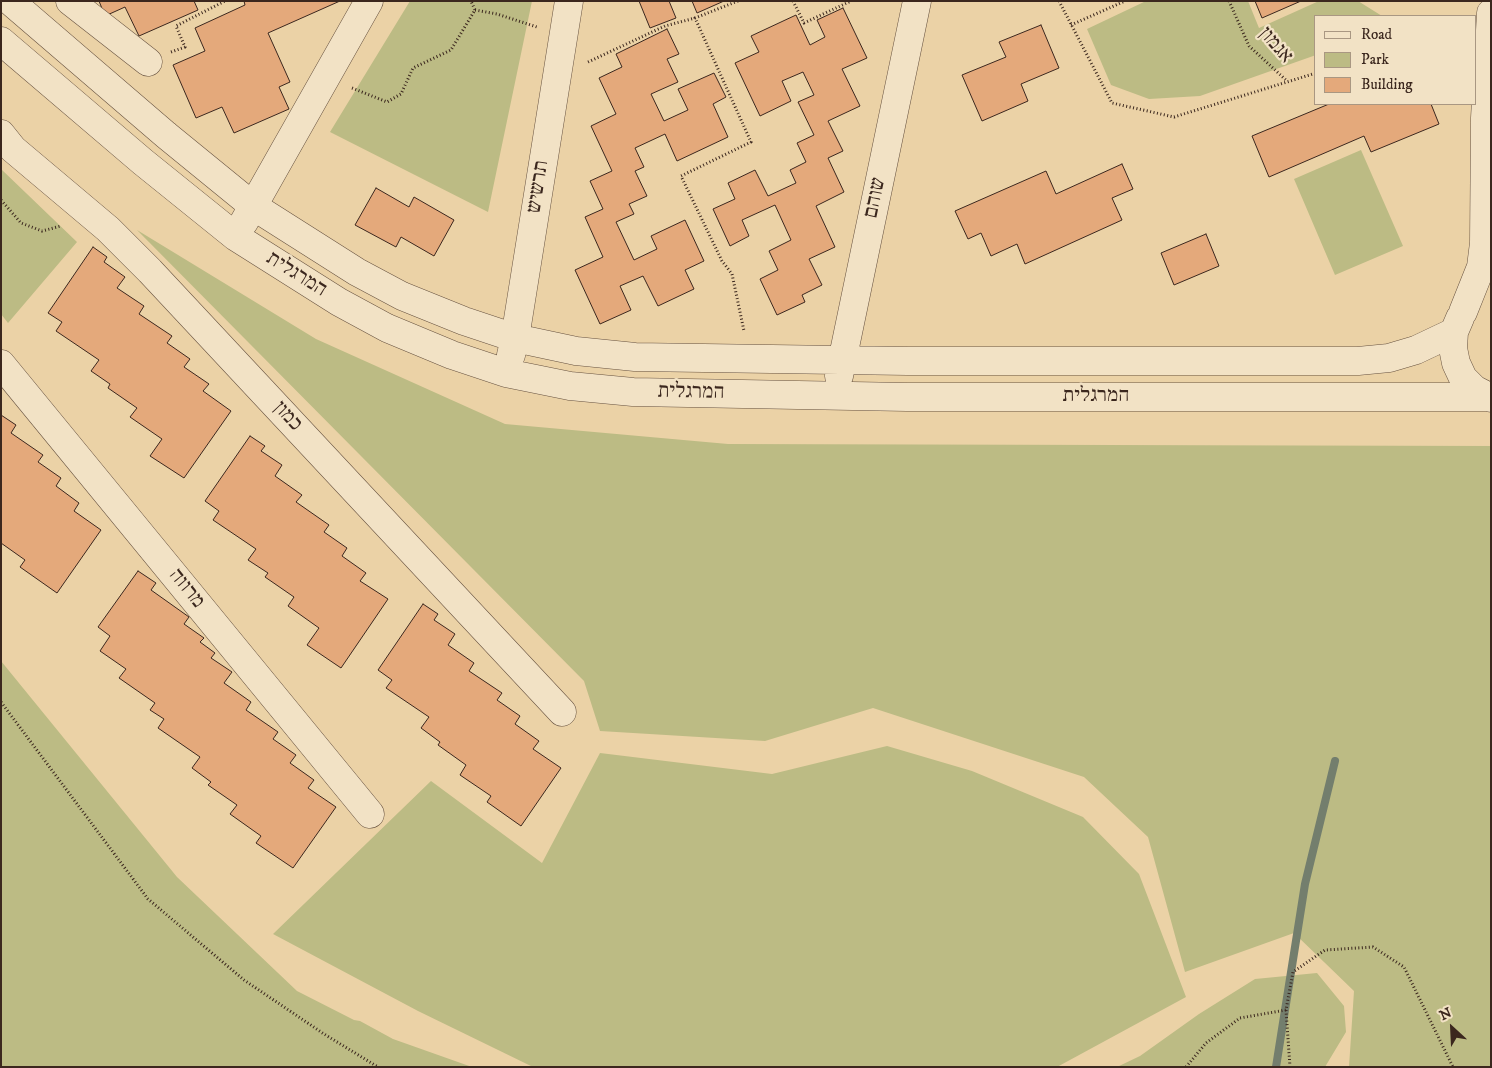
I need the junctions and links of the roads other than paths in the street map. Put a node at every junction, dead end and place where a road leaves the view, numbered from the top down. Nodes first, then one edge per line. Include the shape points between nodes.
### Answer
1 (70, 1) edge
2 (369, 1) edge
3 (569, 1) edge
4 (919, 3) edge
5 (18, 4) edge
6 (1491, 13) edge
7 (1, 41) edge
8 (148, 62) road end
9 (1, 134) edge
10 (253, 206) junction
11 (236, 237) junction
12 (1491, 291) edge
13 (1459, 322) junction
14 (515, 338) junction
15 (842, 360) junction
16 (1, 364) edge
17 (506, 373) junction
18 (836, 395) junction
19 (1489, 398) edge
20 (562, 712) dead end
21 (370, 814) dead end

1 - 8 street
2 - 10 street
3 - 14 street, תרשיש
4 - 15 street, שוהם
5 - 7 street
5 - 10 street, המרגלית via 166,135
6 - 13 street via 1485,118 1484,243 1481,267
7 - 11 street, המרגלית
9 - 20 street, כמון via 150,271
10 - 11 street
10 - 14 street, המרגלית via 357,272 402,296
11 - 17 street, המרגלית via 339,302 387,328
12 - 13 street, המרגלית via 1476,299
13 - 15 street, המרגלית via 1407,353 1358,361
13 - 19 street via 1453,348 1456,363 1463,378
14 - 15 street, המרגלית via 576,351 635,357
14 - 17 street, תרשיש
15 - 18 street, שוהם
16 - 21 street, מרווה
17 - 18 street, המרגלית via 570,386 633,392
18 - 19 street, המרגלית

